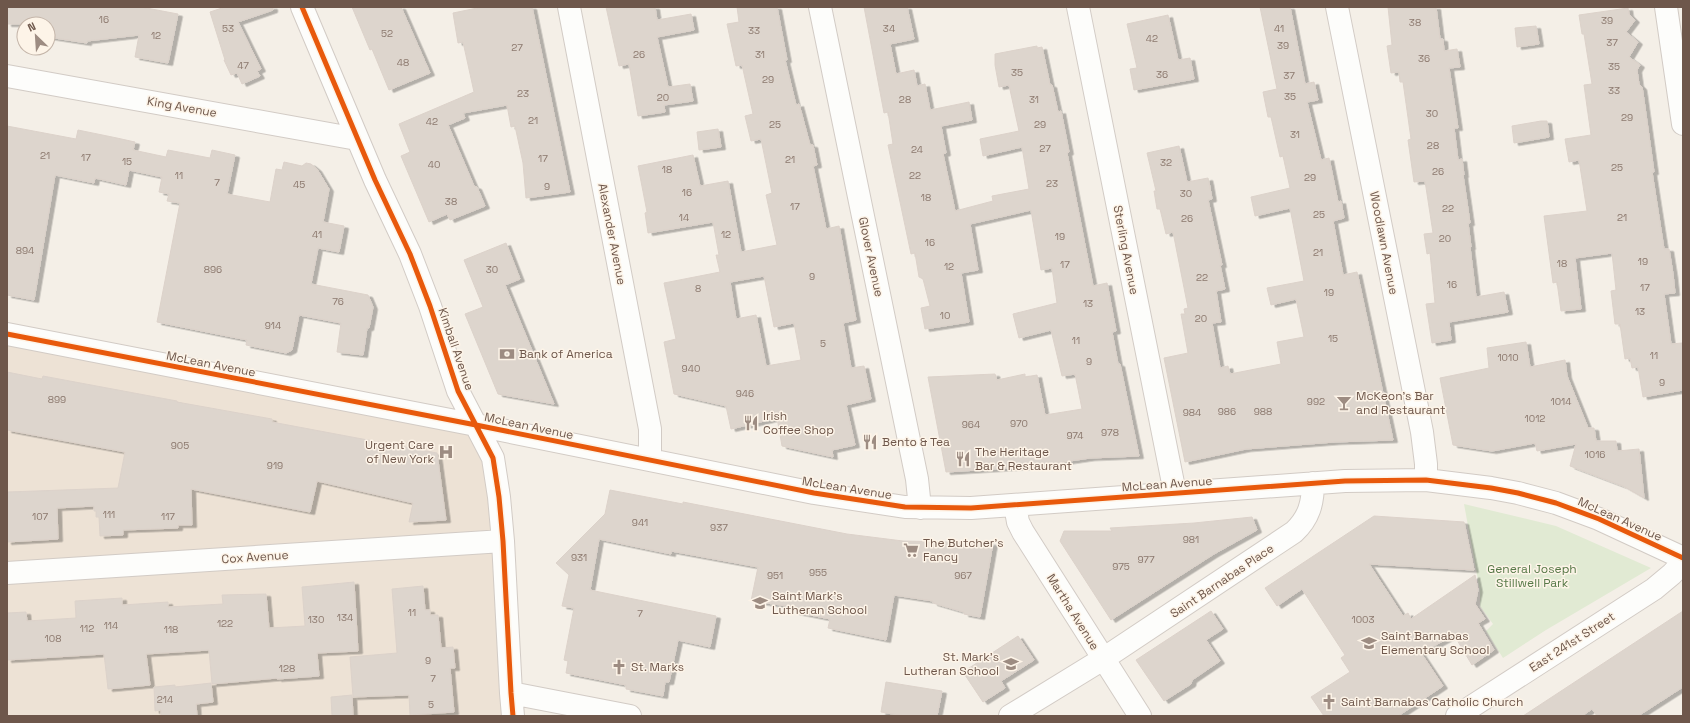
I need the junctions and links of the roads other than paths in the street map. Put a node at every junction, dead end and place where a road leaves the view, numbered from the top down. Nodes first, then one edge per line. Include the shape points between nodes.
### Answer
1 (302, 7) edge
2 (569, 7) edge
3 (820, 7) edge
4 (1078, 7) edge
5 (1337, 7) edge
6 (1666, 7) edge
7 (7, 76) edge
8 (1683, 124) edge
9 (357, 139) junction
10 (7, 334) edge
11 (476, 425) junction
12 (650, 460) junction
13 (1426, 480) junction
14 (1312, 483) junction
15 (1175, 493) junction
16 (1016, 505) junction
17 (920, 508) junction
18 (503, 541) junction
19 (1683, 558) edge
20 (1683, 562) edge
21 (7, 573) edge
22 (1103, 659) junction
23 (511, 693) junction
24 (513, 716) edge
25 (630, 716) edge
26 (1010, 716) edge
27 (1140, 716) edge
28 (1457, 716) edge

1 - 9 street, Kimball Avenue
2 - 12 street, Alexander Avenue via 650,429
3 - 17 street, Glover Avenue via 917,478
4 - 15 street, Sterling Avenue
5 - 13 street, Woodlawn Avenue via 1422,432
6 - 8 street
7 - 9 street, King Avenue
9 - 11 street, Kimball Avenue via 410,254 458,391
10 - 11 street, McLean Avenue
11 - 12 street, McLean Avenue
11 - 18 street, Kimball Avenue via 493,458
12 - 17 street, McLean Avenue via 841,498
13 - 14 street, McLean Avenue
13 - 19 street, McLean Avenue via 1518,492 1556,503 1599,519
14 - 15 street, McLean Avenue
14 - 22 street, Saint Barnabas Place via 1309,513 1300,527
15 - 16 street, McLean Avenue
16 - 17 street, McLean Avenue
16 - 22 street, Martha Avenue via 1018,522 1023,532
18 - 21 street, Cox Avenue
18 - 23 street, Kimball Avenue
20 - 28 street, East 241st Street via 1654,589
22 - 26 street, Saint Barnabas Place
22 - 27 street, Martha Avenue
23 - 24 street, Kimball Avenue
23 - 25 street

